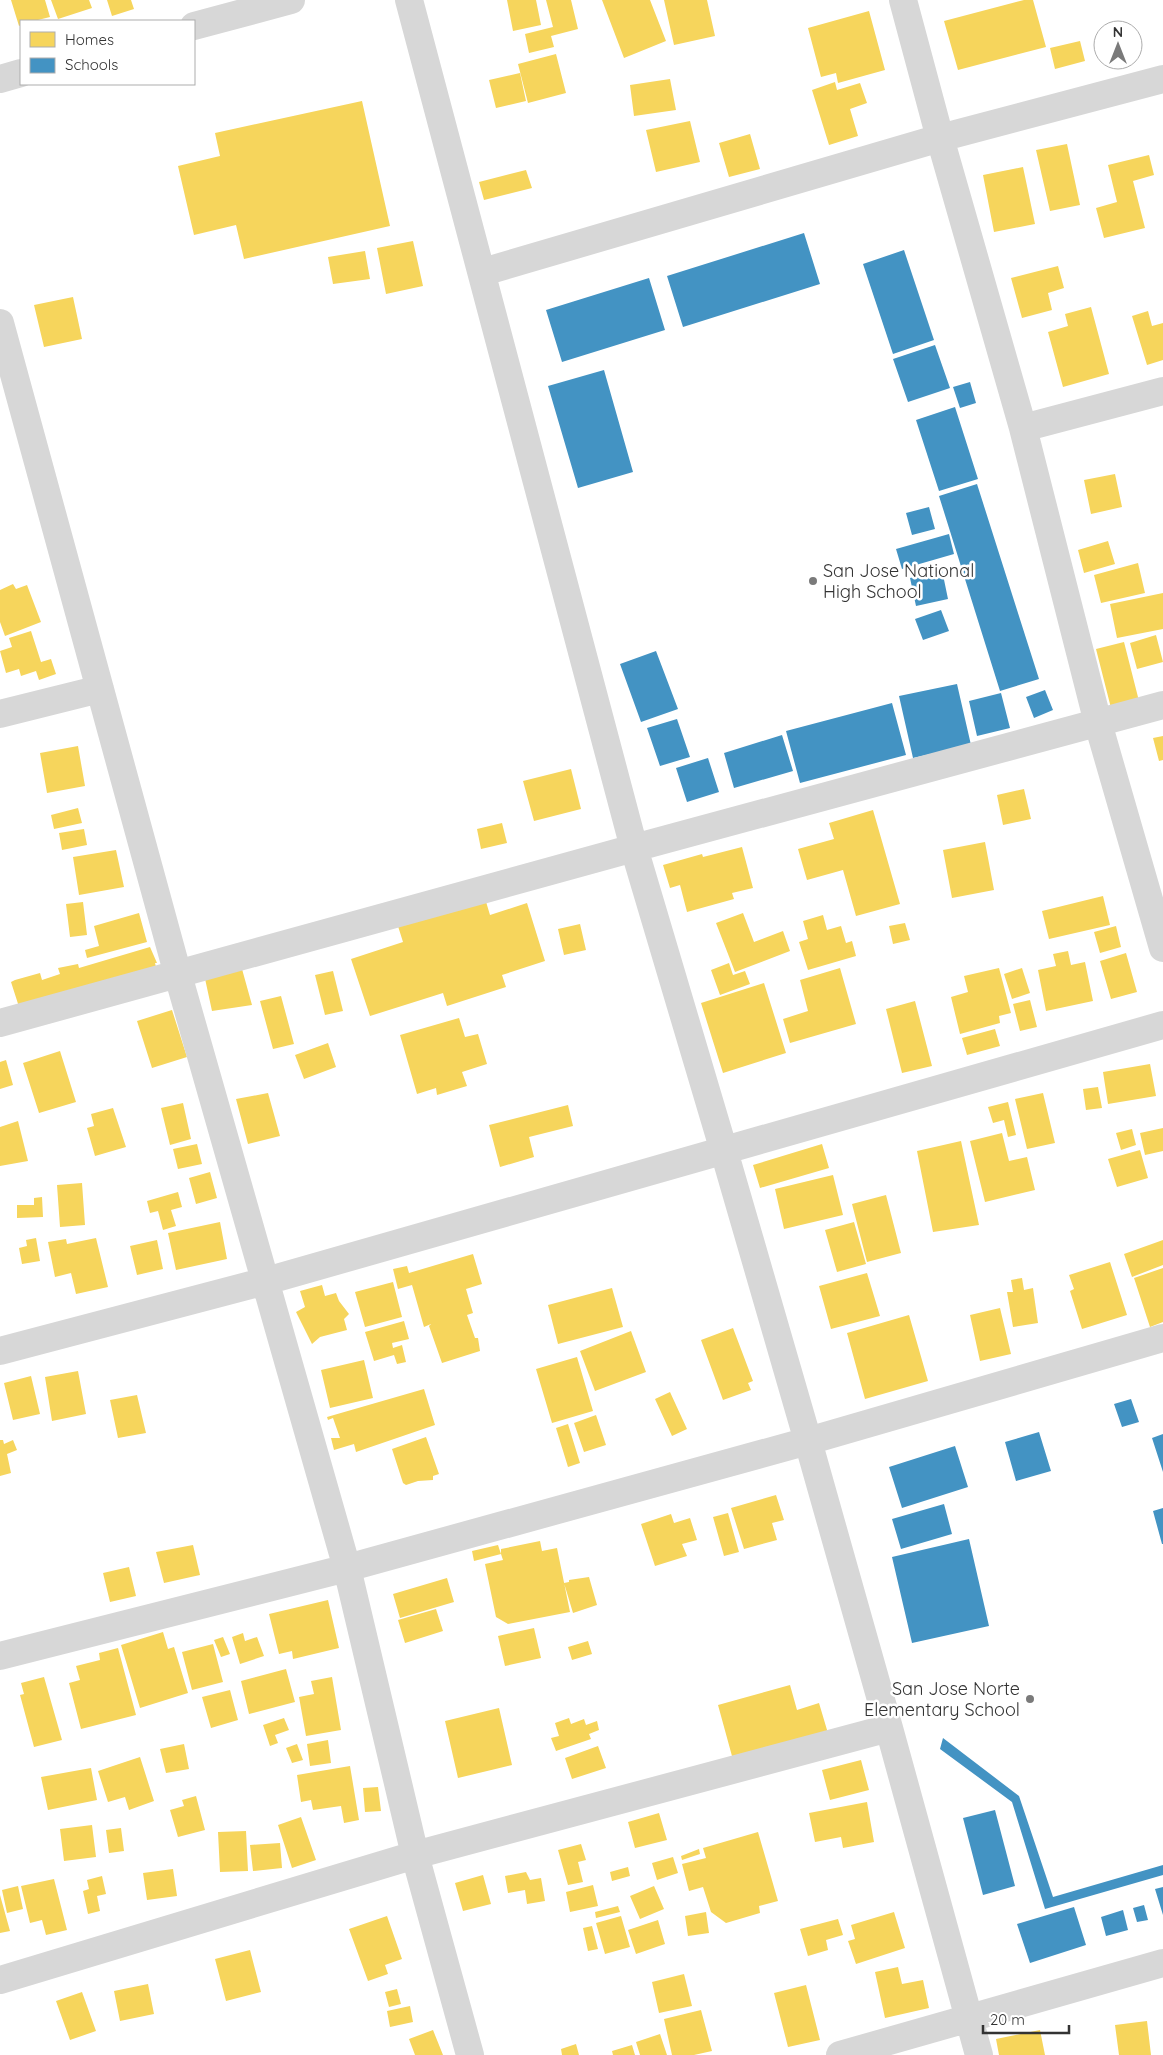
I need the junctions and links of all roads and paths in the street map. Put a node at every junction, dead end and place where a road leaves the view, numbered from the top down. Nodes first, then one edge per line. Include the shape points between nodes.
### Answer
1 (291, 0) edge
2 (410, 0) edge
3 (903, 0) edge
4 (195, 26) edge
5 (20, 73) edge
6 (0, 79) edge
7 (1163, 79) edge
8 (940, 138) junction
9 (483, 272) junction
10 (0, 323) edge
11 (1163, 391) edge
12 (10, 396) edge
13 (1023, 428) junction
14 (100, 689) junction
15 (1163, 705) edge
16 (0, 714) edge
17 (1098, 723) junction
18 (634, 848) junction
19 (1163, 948) edge
20 (178, 975) junction
21 (0, 1024) edge
22 (1163, 1025) edge
23 (724, 1151) junction
24 (266, 1281) junction
25 (1163, 1338) edge
26 (0, 1352) edge
27 (808, 1441) junction
28 (347, 1568) junction
29 (0, 1656) edge
30 (889, 1728) junction
31 (415, 1855) junction
32 (1163, 1963) edge
33 (0, 1980) edge
34 (970, 2018) junction
35 (470, 2055) edge
36 (840, 2055) edge
37 (979, 2055) edge

1 - 4 street
2 - 9 street
3 - 8 street
5 - 6 street
7 - 8 street
8 - 9 street
8 - 13 street
9 - 18 street
10 - 12 street
11 - 13 street
12 - 14 street
13 - 17 street
14 - 16 street
14 - 20 street
15 - 17 street
17 - 18 street
17 - 19 street
18 - 20 street
18 - 23 street
20 - 21 street
20 - 24 street
22 - 23 street
23 - 24 street
23 - 27 street
24 - 26 street
24 - 28 street
25 - 27 street
27 - 28 street
27 - 30 street
28 - 29 street
28 - 31 street
30 - 31 street
30 - 34 street
31 - 33 street
31 - 35 street
32 - 34 street
34 - 36 street
34 - 37 street

